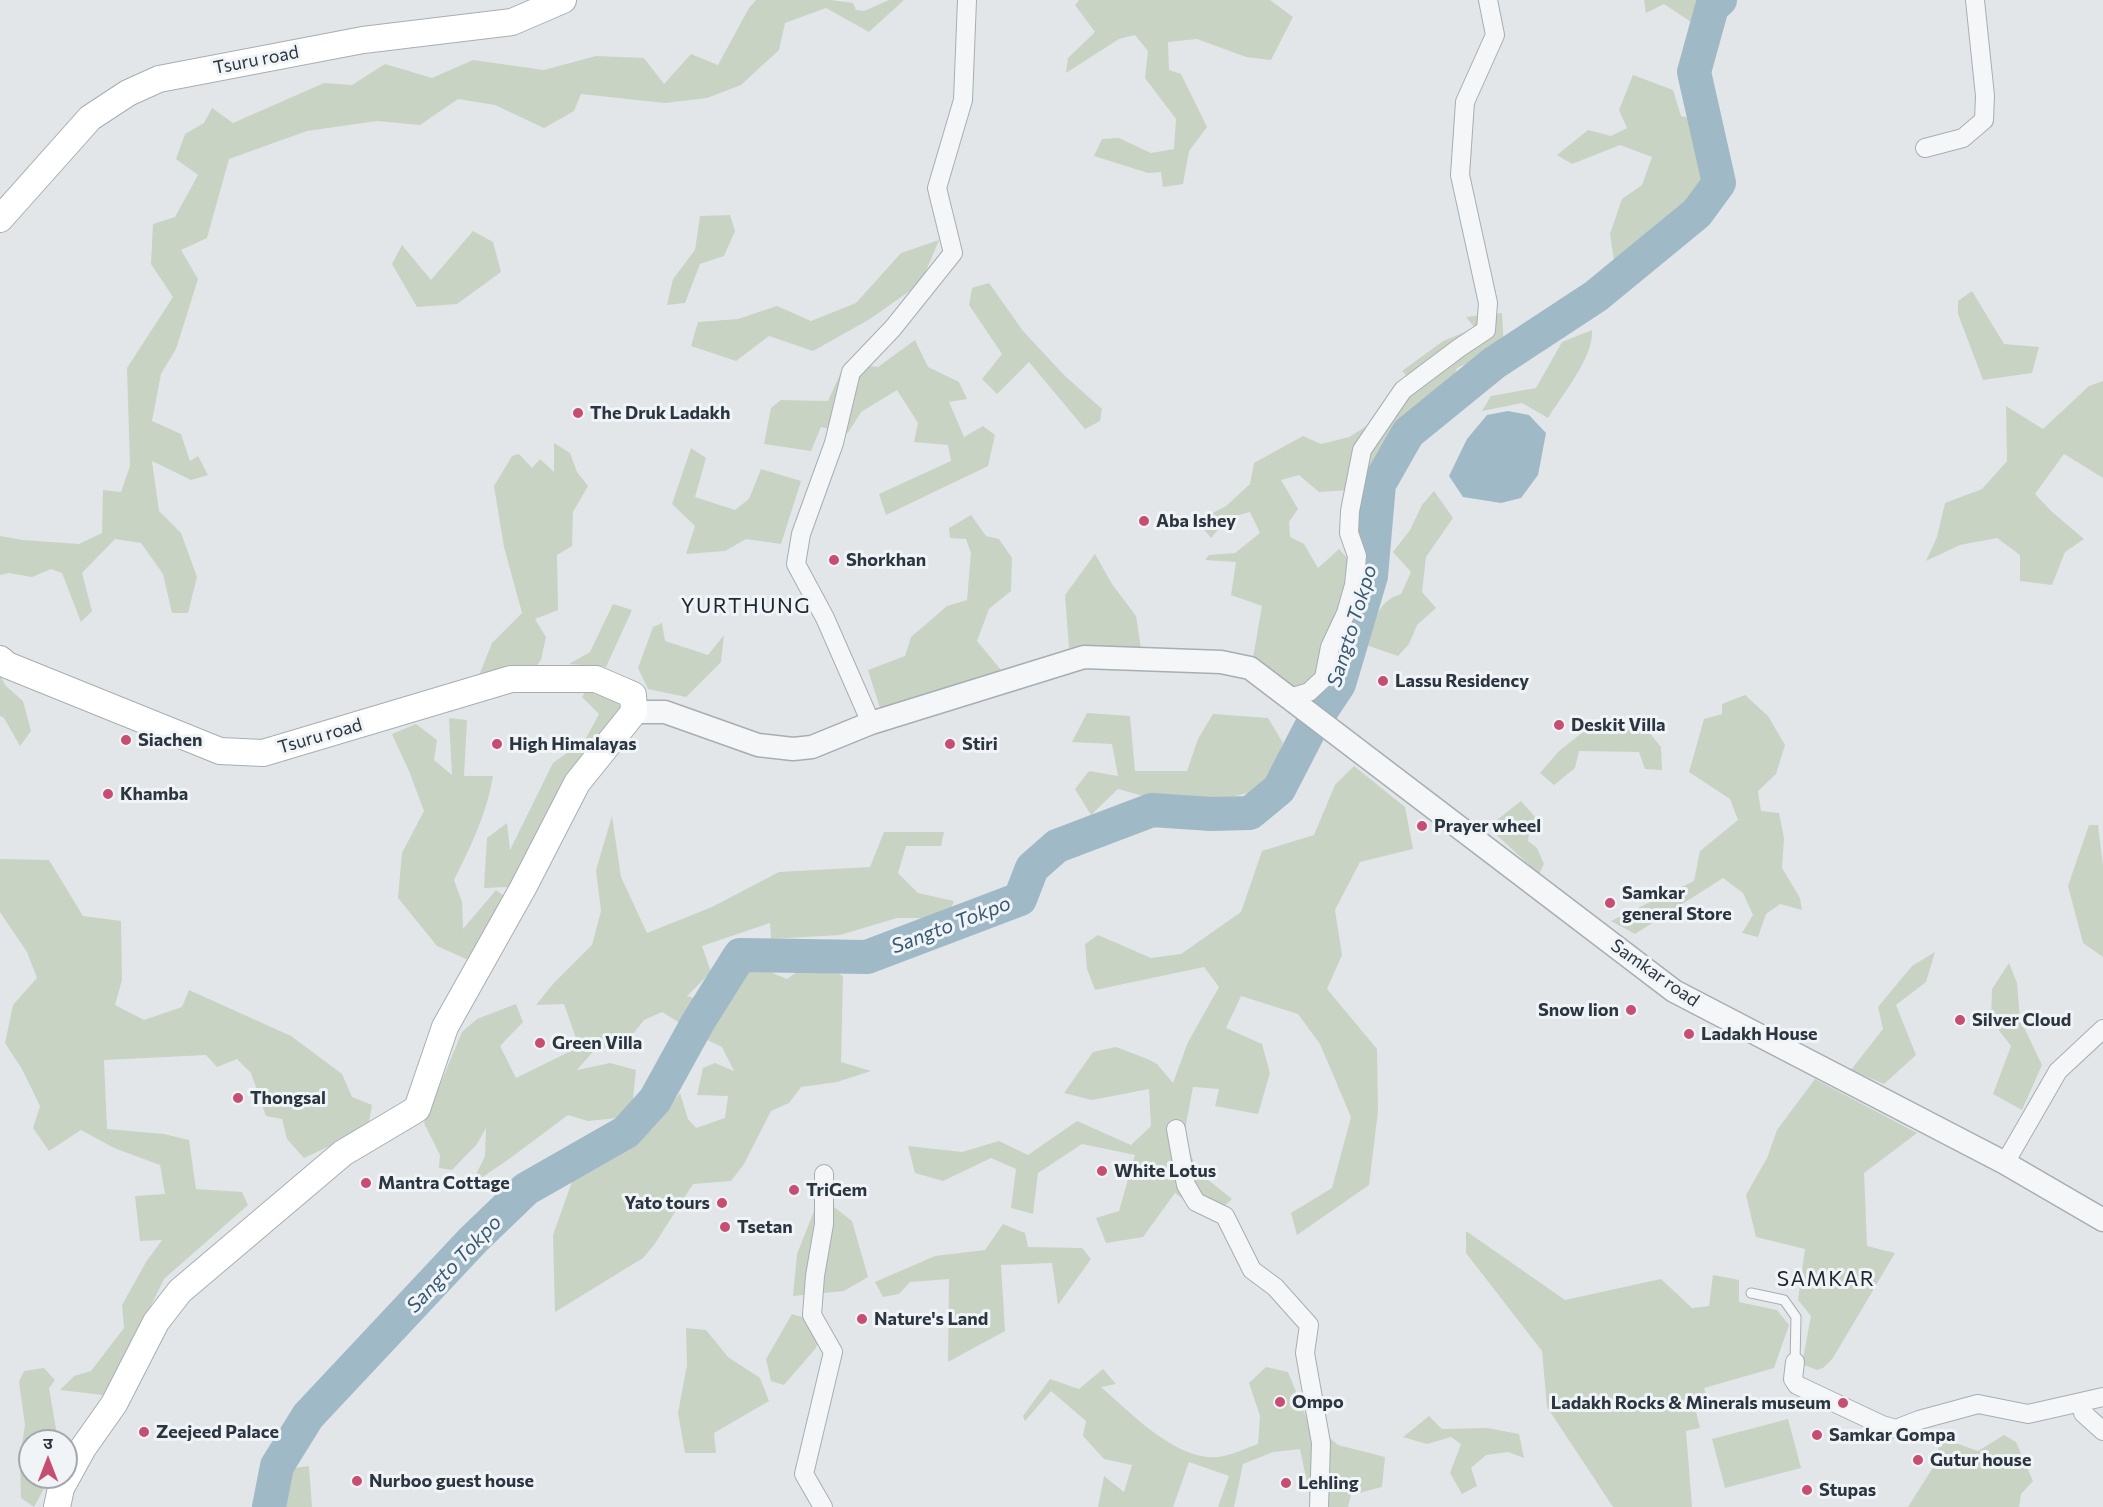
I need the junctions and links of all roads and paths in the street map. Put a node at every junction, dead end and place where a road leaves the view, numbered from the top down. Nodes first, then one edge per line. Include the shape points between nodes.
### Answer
1 (562, 0) edge
2 (967, 0) edge
3 (1488, 0) edge
4 (1975, 0) edge
5 (1925, 148) dead end
6 (0, 219) edge
7 (0, 659) edge
8 (1297, 703) junction
9 (634, 712) junction
10 (872, 723) junction
11 (2103, 1029) edge
12 (1176, 1129) dead end
13 (2005, 1164) junction
14 (824, 1174) dead end
15 (2103, 1220) edge
16 (1750, 1293) dead end
17 (1795, 1362) joint
18 (2103, 1397) edge
19 (2082, 1413) dead end
20 (2103, 1431) edge
21 (57, 1507) edge
22 (823, 1507) edge
23 (1319, 1507) edge

1 - 6 main road, Tsuru road via 512,22 363,40 159,79 128,93 90,118
2 - 10 street via 963,100 937,188 953,253 893,328 851,372 834,443 801,534 796,564
3 - 8 street via 1496,35 1465,102 1460,175 1488,303 1486,330 1403,390 1362,450 1348,533 1357,556 1354,585 1330,647 1324,678
4 - 5 street via 1984,120 1963,138
7 - 9 main road, Tsuru road via 220,751 263,753 511,680 596,679 633,695
8 - 10 street, Samkar road via 1250,668 1221,662 1084,657
8 - 13 street, Samkar road via 1674,992
9 - 10 street, Samkar road via 665,712 758,745 793,749 812,747
9 - 21 main road via 578,783 446,1027 417,1109 344,1153 180,1291 156,1322 114,1404 83,1448 61,1488
11 - 13 street via 2058,1071
12 - 23 street via 1186,1185 1196,1202 1225,1216 1252,1270 1275,1287 1309,1325 1305,1353 1321,1443
13 - 15 street, Samkar road
14 - 22 street via 824,1224 814,1276 812,1315 833,1353 804,1474
16 - 17 lane via 1784,1300 1796,1317
17 - 18 street via 1793,1379 1797,1385 1896,1429 1978,1404 2028,1414
19 - 20 street

